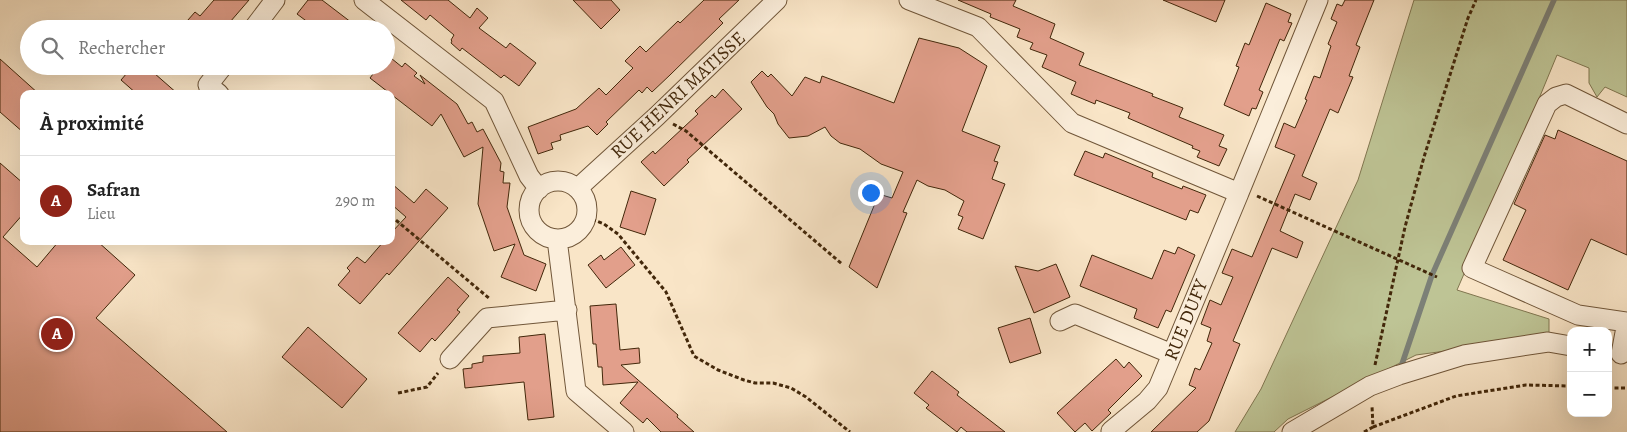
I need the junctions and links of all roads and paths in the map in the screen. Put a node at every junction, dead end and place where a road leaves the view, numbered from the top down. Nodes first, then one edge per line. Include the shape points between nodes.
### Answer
1 (276, 0) edge
2 (364, 0) edge
3 (777, 0) edge
4 (909, 0) edge
5 (1476, 0) edge
6 (1312, 2) edge
7 (260, 20) edge
8 (390, 20) edge
9 (395, 24) edge
10 (216, 75) edge
11 (214, 90) edge
12 (656, 116) junction
13 (1627, 124) edge
14 (539, 188) junction
15 (578, 188) junction
16 (1240, 190) junction
17 (586, 217) junction
18 (395, 219) edge
19 (557, 239) junction
20 (1397, 259) junction
21 (842, 264) dead end
22 (1437, 277) dead end
23 (567, 310) junction
24 (508, 316) junction
25 (1060, 321) dead end
26 (1627, 322) edge
27 (1567, 345) edge
28 (1172, 354) junction
29 (1619, 354) edge
30 (450, 358) joint
31 (1370, 386) junction
32 (1567, 386) edge
33 (1612, 388) edge
34 (1627, 388) edge
35 (398, 393) dead end
36 (1373, 427) junction
37 (1111, 431) edge
38 (624, 432) edge
39 (850, 432) edge
40 (1292, 432) edge
41 (1364, 432) edge

1 - 7 street
2 - 8 street
3 - 12 street, RUE HENRI MATISSE
4 - 16 street via 978,27 1072,123
5 - 20 path via 1424,157
6 - 16 street, RUE DUFY
9 - 14 street via 494,101 529,176
10 - 11 street via 208,85
12 - 15 street, RUE HENRI MATISSE
12 - 21 path via 686,131
13 - 26 street via 1566,94 1556,96 1547,104 1472,268 1578,315
14 - 15 street via 558,181
14 - 19 street via 532,198 531,220 546,236
15 - 17 street via 587,207
16 - 20 path
16 - 28 street, RUE DUFY
17 - 19 street via 575,233
17 - 39 path via 618,234 666,292 694,356 744,380 791,388
18 - 24 path
19 - 23 street
20 - 22 path
20 - 31 path
23 - 24 street
23 - 38 street via 576,391
24 - 30 street via 487,318
25 - 28 street via 1075,314
26 - 29 street
27 - 31 street via 1548,342 1464,355
28 - 37 street, RUE DUFY via 1158,388
30 - 35 path via 427,387
31 - 36 path
31 - 40 street
32 - 36 path via 1526,385 1456,396
33 - 34 path
36 - 41 path

